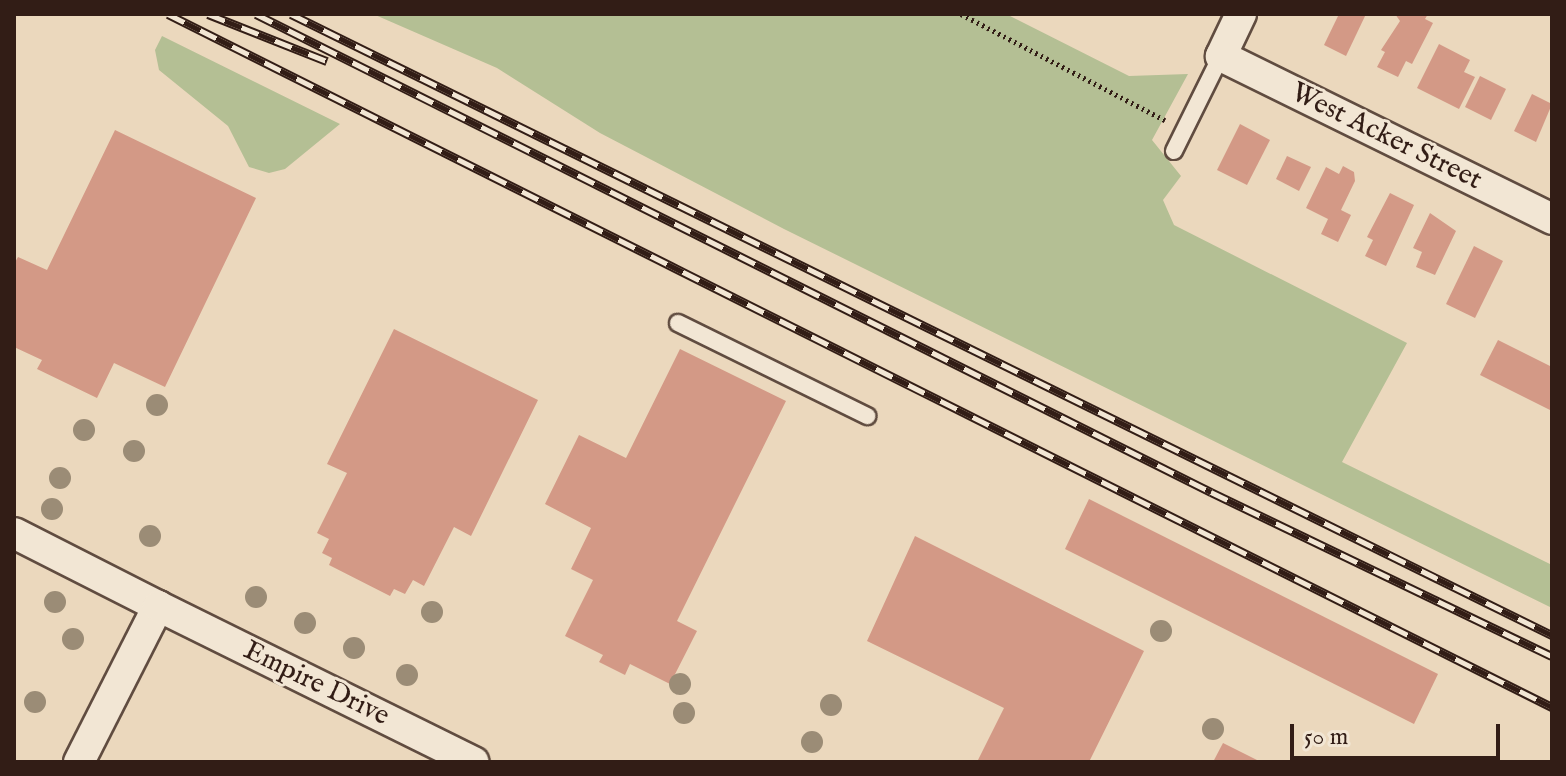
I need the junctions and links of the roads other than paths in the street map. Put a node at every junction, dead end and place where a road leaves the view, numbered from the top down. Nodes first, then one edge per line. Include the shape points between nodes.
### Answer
1 (1241, 14) edge
2 (1221, 56) junction
3 (1174, 151) dead end
4 (1552, 219) edge
5 (678, 323) dead end
6 (867, 416) dead end
7 (14, 533) edge
8 (158, 606) junction
9 (79, 762) edge
10 (474, 762) edge

1 - 2 street
2 - 3 lane
2 - 4 street, West Acker Street
5 - 6 lane
7 - 8 street, Empire Drive
8 - 9 street
8 - 10 street, Empire Drive

